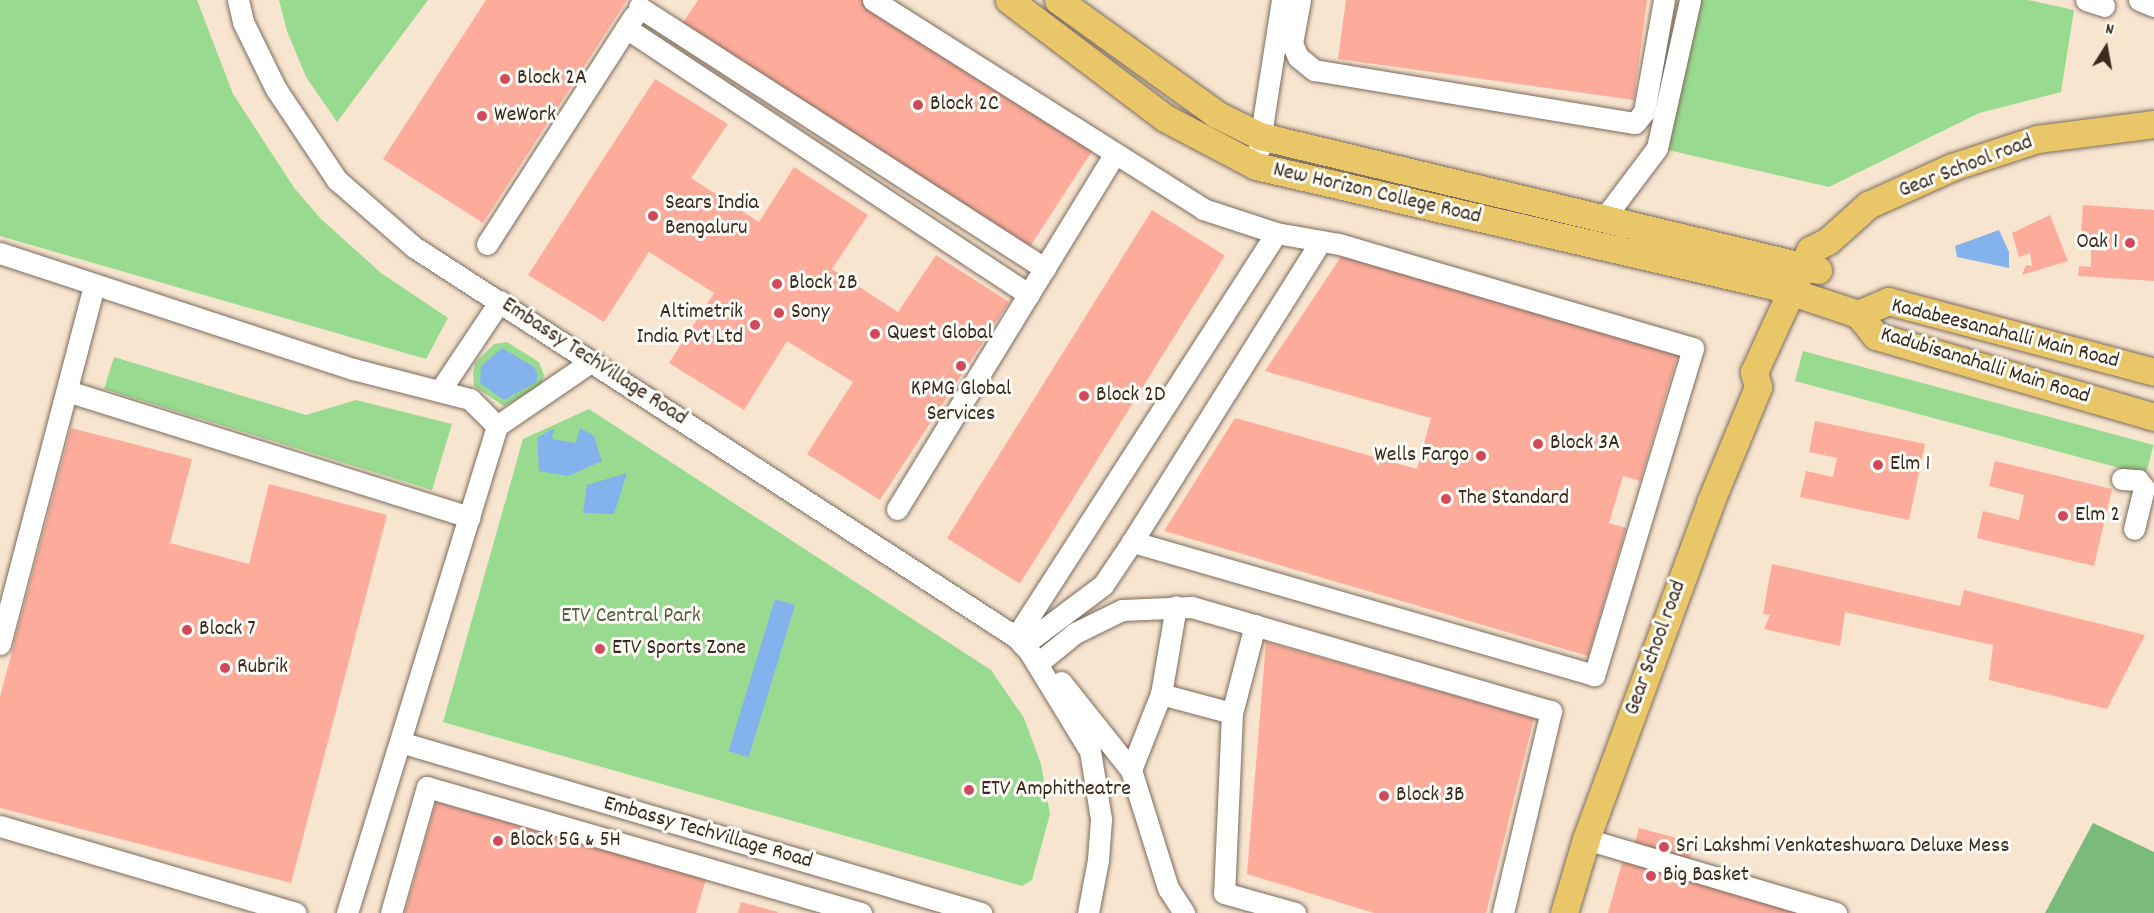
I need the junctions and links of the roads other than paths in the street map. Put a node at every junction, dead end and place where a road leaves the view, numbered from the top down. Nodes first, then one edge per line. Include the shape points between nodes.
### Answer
1 (238, 0) edge
2 (873, 0) edge
3 (1009, 0) edge
4 (1058, 0) edge
5 (1282, 0) edge
6 (1300, 0) edge
7 (1664, 0) edge
8 (1690, 0) edge
9 (2139, 0) edge
10 (642, 3) edge
11 (2154, 6) edge
12 (626, 28) junction
13 (2154, 124) edge
14 (1260, 136) junction
15 (1115, 153) junction
16 (1256, 166) junction
17 (1602, 221) junction
18 (1276, 233) junction
19 (1322, 241) junction
20 (487, 244) dead end
21 (0, 253) edge
22 (0, 263) edge
23 (1045, 268) junction
24 (1811, 268) junction
25 (87, 283) junction
26 (1798, 293) junction
27 (1029, 295) junction
28 (500, 301) junction
29 (1858, 314) junction
30 (592, 361) junction
31 (2154, 372) edge
32 (441, 389) junction
33 (67, 391) junction
34 (2154, 417) edge
35 (497, 426) junction
36 (2122, 479) dead end
37 (897, 509) dead end
38 (470, 517) junction
39 (2134, 529) dead end
40 (1132, 542) junction
41 (1176, 606) junction
42 (1255, 625) junction
43 (0, 644) edge
44 (1028, 648) junction
45 (1161, 694) junction
46 (1232, 713) junction
47 (400, 742) junction
48 (1131, 770) junction
49 (0, 825) edge
50 (1586, 839) junction
51 (295, 913) edge
52 (347, 913) edge
53 (391, 913) edge
54 (861, 913) edge
55 (981, 913) edge
56 (1088, 913) edge
57 (1184, 913) edge
58 (1295, 913) edge
59 (1503, 913) edge
60 (1564, 913) edge
61 (1836, 913) edge

1 - 28 street, Embassy TechVillage Road via 243,22 276,89 337,180 414,248
2 - 15 street
3 - 16 main road, New Horizon College Road via 1165,118
4 - 14 main road, New Horizon College Road via 1216,114
5 - 14 street
6 - 7 street via 1292,42 1298,57 1314,70 1635,123 1644,112
8 - 17 street via 1657,148
9 - 11 street
10 - 12 street
10 - 23 street
12 - 20 street
12 - 27 street
13 - 24 main road, Gear School road via 2037,139 1952,167 1869,205 1828,241 1810,250
14 - 16 street
14 - 17 main road, New Horizon College Road
15 - 18 street via 1203,209
15 - 23 street
16 - 26 main road, New Horizon College Road
17 - 24 main road, New Horizon College Road
18 - 19 street
18 - 44 street
19 - 40 street
19 - 40 street via 1693,348 1594,675
21 - 25 street
22 - 25 street via 54,279
23 - 27 street
24 - 26 main road, Gear School road
25 - 32 street via 353,369
25 - 33 street
26 - 29 main road, Kadubisanahalli Main Road
26 - 50 main road, Gear School road via 1754,372 1758,387 1710,503
27 - 37 street
28 - 30 street, Embassy TechVillage Road
28 - 32 street
29 - 31 main road, Kadabeesanahalli Main Road via 1888,301
29 - 34 main road, Kadubisanahalli Main Road via 1875,336
30 - 35 street
30 - 44 street, Embassy TechVillage Road
32 - 35 street via 470,399
33 - 38 street
33 - 43 street
35 - 38 street
36 - 39 street via 2138,480 2144,488
38 - 47 street
40 - 44 street via 1103,585
41 - 42 street
41 - 44 street via 1122,610 1075,633
41 - 45 street
42 - 46 street
42 - 59 street via 1551,711
44 - 48 street, Embassy TechVillage Road
44 - 56 street, Embassy TechVillage Road via 1090,751 1101,819
45 - 46 street
45 - 48 street
46 - 58 street via 1224,893
47 - 52 street
47 - 55 street, Embassy TechVillage Road
48 - 57 street, Embassy TechVillage Road via 1168,888
49 - 51 street
50 - 60 main road, Gear School road
50 - 61 street
53 - 54 street via 427,787

